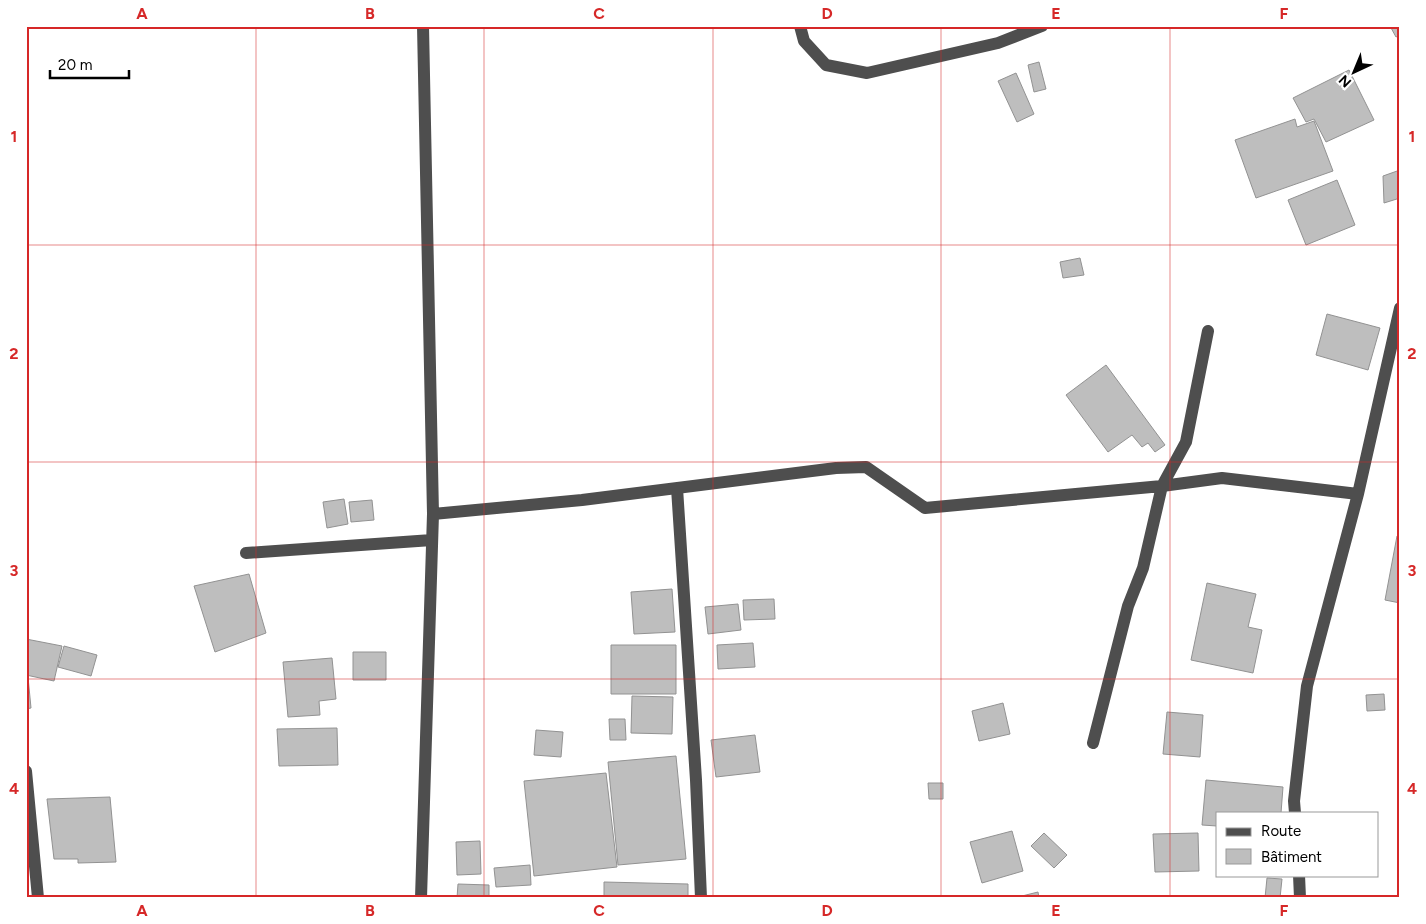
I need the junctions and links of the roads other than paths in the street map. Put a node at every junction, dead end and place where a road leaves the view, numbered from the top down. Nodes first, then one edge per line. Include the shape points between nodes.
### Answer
1 (423, 26) edge
2 (800, 26) edge
3 (1042, 26) edge
4 (1400, 308) edge
5 (1208, 331) dead end
6 (1162, 486) junction
7 (677, 488) junction
8 (1358, 494) junction
9 (432, 514) junction
10 (432, 540) junction
11 (246, 553) dead end
12 (1093, 743) dead end
13 (26, 771) edge
14 (1294, 812) edge
15 (1298, 876) edge
16 (38, 898) edge
17 (421, 898) edge
18 (701, 898) edge
19 (1300, 898) edge

1 - 9 street
2 - 3 street via 804,41 826,65 867,73 998,43
4 - 8 street
5 - 6 street via 1186,442
6 - 7 street via 925,508 866,467
6 - 8 street via 1222,478
6 - 12 street via 1143,568 1128,606
7 - 9 street
7 - 18 street
8 - 14 street via 1307,686
9 - 10 street
10 - 11 street
10 - 17 street
13 - 16 street
15 - 19 street

